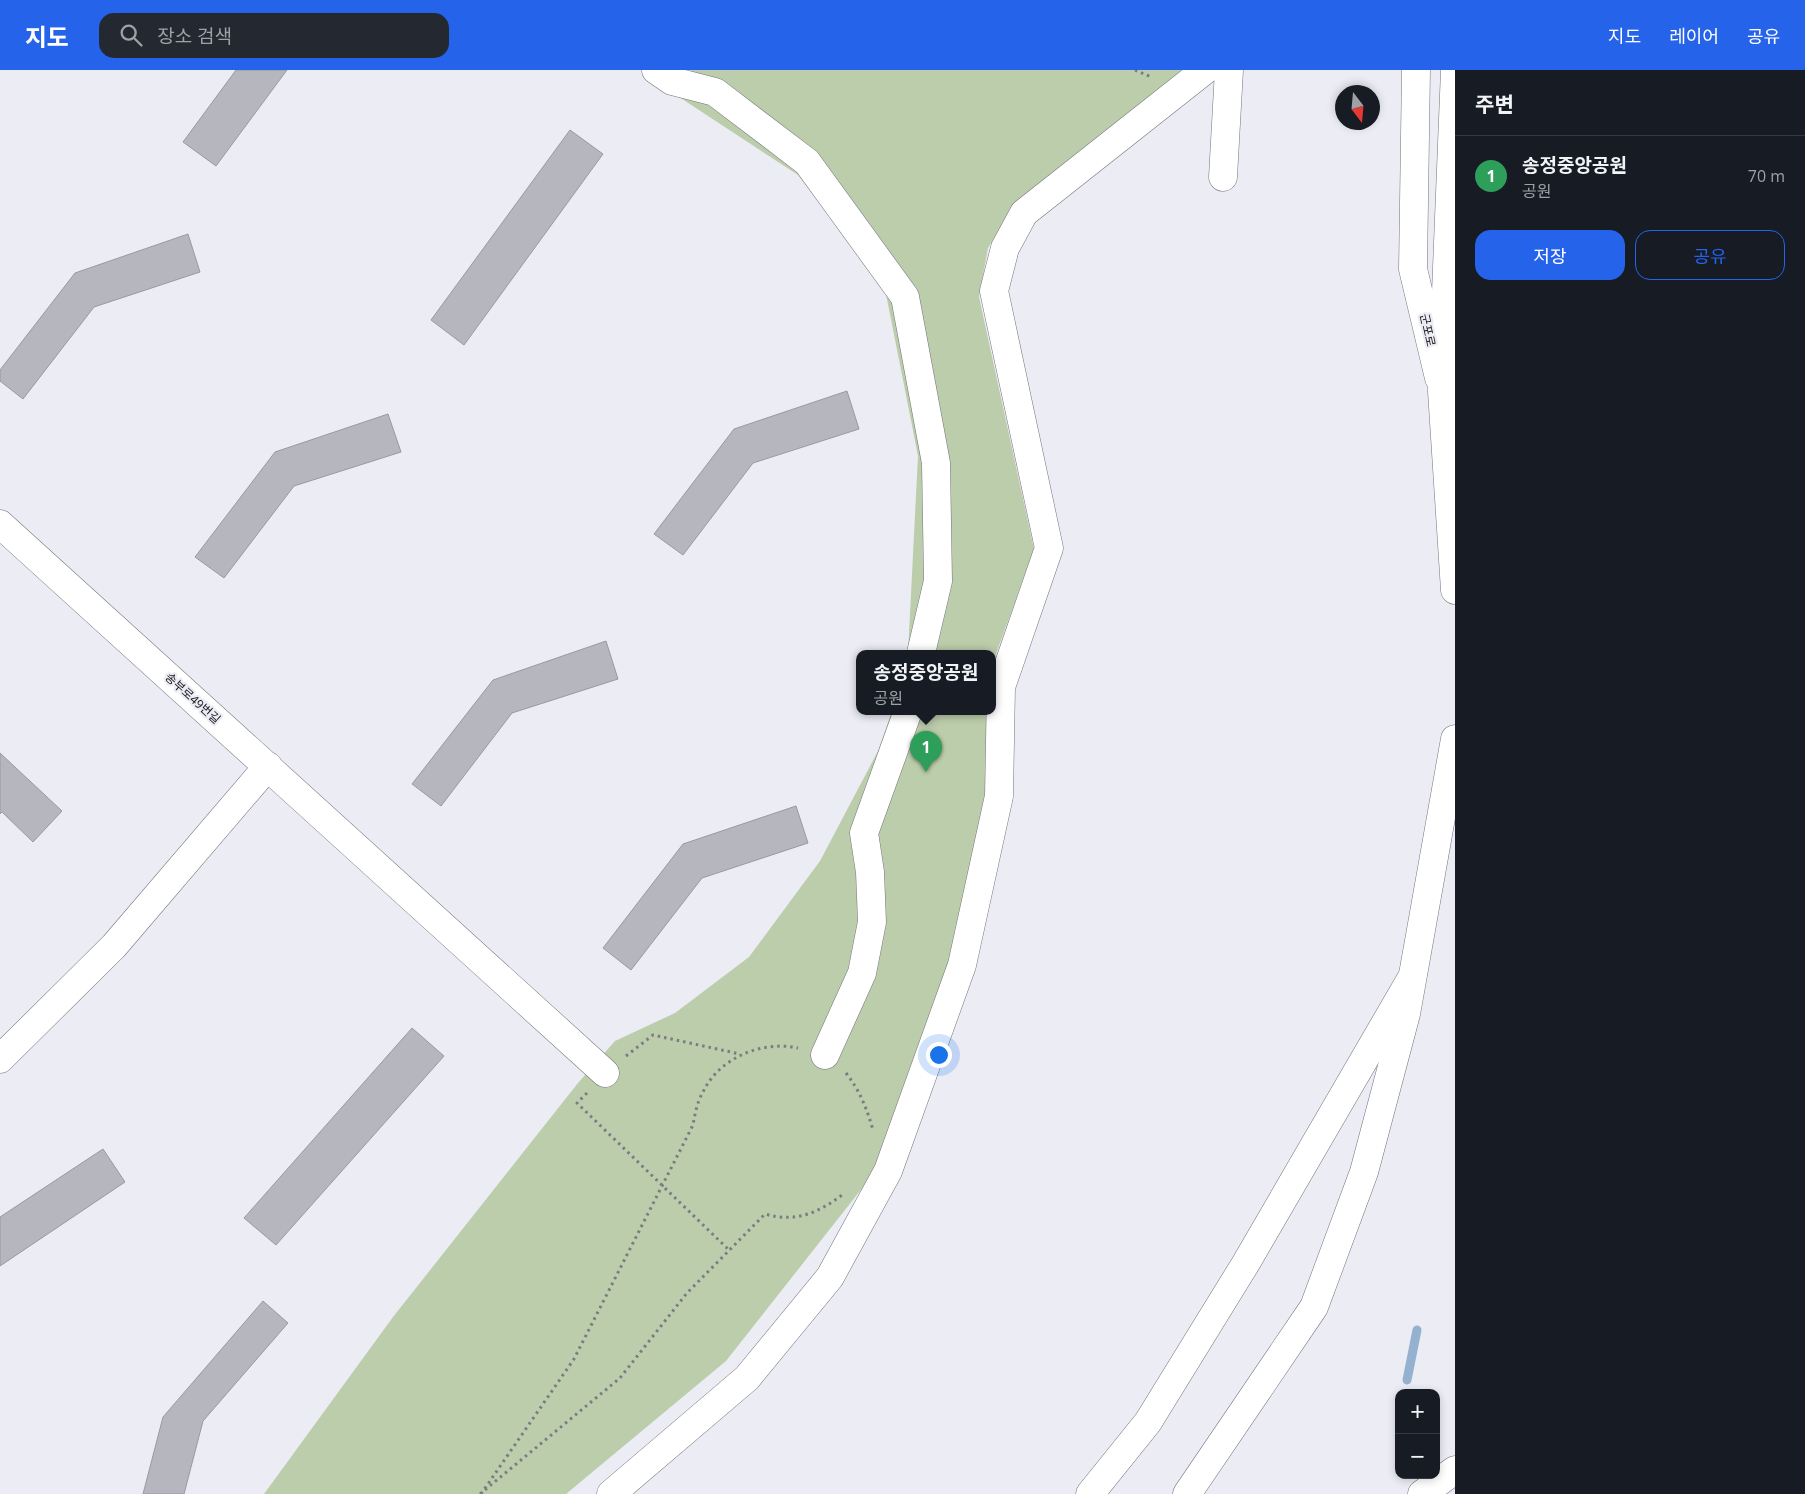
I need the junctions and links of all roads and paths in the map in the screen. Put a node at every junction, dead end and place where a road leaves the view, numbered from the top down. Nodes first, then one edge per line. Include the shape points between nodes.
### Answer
1 (1205, 70) edge
2 (1229, 70) edge
3 (1416, 70) edge
4 (1455, 70) edge
5 (669, 74) edge
6 (1223, 177) dead end
7 (1442, 390) junction
8 (0, 524) edge
9 (1455, 590) edge
10 (922, 650) edge
11 (907, 715) edge
12 (1455, 739) edge
13 (268, 766) junction
14 (1414, 974) junction
15 (741, 1054) junction
16 (825, 1055) junction
17 (0, 1059) edge
18 (605, 1073) junction
19 (873, 1132) dead end
20 (662, 1187) junction
21 (844, 1194) dead end
22 (729, 1250) junction
23 (1455, 1470) edge
24 (481, 1494) edge
25 (611, 1494) edge
26 (1090, 1494) edge
27 (1187, 1494) edge
28 (1422, 1494) edge

1 - 25 main road via 1024,212 1004,248 994,292 1049,548 1001,687 999,796 962,965 888,1171 830,1277 747,1378
2 - 6 main road
3 - 7 main road, 군포로 via 1413,269
4 - 7 main road
5 - 10 main road via 715,92 807,162 904,297 936,463 938,581
7 - 9 main road, 군포로
8 - 13 main road, 송부로49번길
11 - 16 main road via 864,833 872,922 862,973
12 - 14 main road
13 - 17 main road via 114,946
13 - 18 main road, 송부로49번길
14 - 26 main road via 1246,1263 1153,1414
14 - 27 main road via 1364,1172 1314,1308
15 - 16 path via 789,1046
15 - 18 path via 652,1035
15 - 20 path via 726,1063 703,1091 693,1125
16 - 19 path via 856,1085
18 - 20 path via 577,1103
20 - 22 path
20 - 24 path via 574,1360
21 - 22 path via 824,1208 802,1216 779,1218 765,1214
22 - 24 path via 686,1293 620,1378
23 - 28 main road

